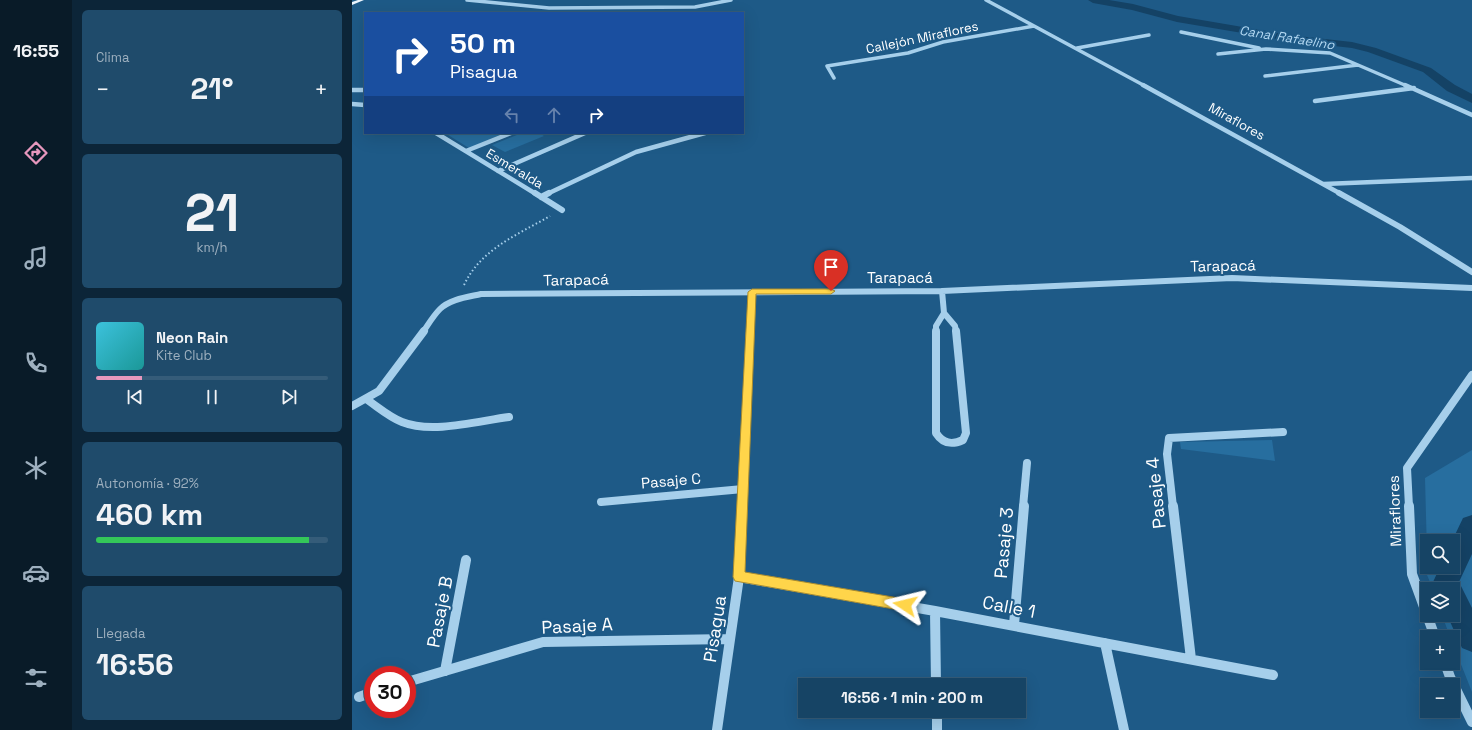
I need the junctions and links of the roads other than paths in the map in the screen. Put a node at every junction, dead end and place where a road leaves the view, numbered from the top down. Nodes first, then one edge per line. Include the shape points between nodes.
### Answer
1 (362, 0) edge
2 (467, 0) edge
3 (730, 0) edge
4 (986, 0) edge
5 (352, 4) edge
6 (1034, 26) junction
7 (1181, 32) dead end
8 (1150, 35) dead end
9 (1077, 48) junction
10 (1266, 49) junction
11 (1218, 54) dead end
12 (1359, 65) junction
13 (1265, 76) dead end
14 (834, 78) dead end
15 (1414, 88) junction
16 (352, 90) edge
17 (364, 90) edge
18 (1315, 101) dead end
19 (352, 104) edge
20 (364, 104) edge
21 (1472, 115) edge
22 (438, 134) edge
23 (508, 134) edge
24 (583, 134) edge
25 (700, 134) edge
26 (466, 151) junction
27 (498, 171) junction
28 (1472, 178) edge
29 (1323, 184) junction
30 (541, 197) junction
31 (562, 210) road end
32 (1472, 272) edge
33 (1472, 288) edge
34 (942, 291) junction
35 (752, 292) junction
36 (944, 313) junction
37 (1472, 375) edge
38 (366, 399) junction
39 (352, 406) edge
40 (509, 417) dead end
41 (1283, 432) dead end
42 (1027, 463) dead end
43 (743, 489) junction
44 (601, 502) dead end
45 (466, 560) dead end
46 (739, 577) junction
47 (935, 611) junction
48 (1014, 625) junction
49 (1432, 630) edge
50 (730, 639) junction
51 (1105, 643) junction
52 (1191, 659) junction
53 (1447, 670) edge
54 (445, 671) junction
55 (1272, 675) dead end
56 (936, 678) edge
57 (416, 679) edge
58 (364, 695) edge
59 (359, 697) dead end
60 (937, 718) edge
61 (1472, 722) edge
62 (717, 730) edge
63 (937, 730) edge
64 (1124, 730) edge

1 - 5 main road
2 - 3 street via 556,8 695,7 711,6
4 - 6 street, Miraflores
6 - 9 street, Miraflores
6 - 14 street, Callejón Miraflores via 943,42 908,53 827,66
7 - 10 street
8 - 9 street
9 - 29 street, Miraflores
10 - 11 street
10 - 12 street via 1330,53
12 - 13 street
12 - 15 street
15 - 18 street
15 - 21 street
16 - 17 street
19 - 20 street
22 - 26 street, Esmeralda
23 - 26 street
24 - 27 street
25 - 30 street via 636,152
26 - 27 street, Esmeralda
27 - 30 street, Esmeralda
28 - 29 street
29 - 32 street, Miraflores via 1400,227
30 - 31 street, Esmeralda
33 - 34 street, Tarapacá via 1232,278
34 - 35 street, Tarapacá
34 - 36 street
35 - 38 street, Tarapacá via 481,294 463,298 440,309 379,391
35 - 43 street, Pisagua
36 - 36 street via 955,326 966,433 963,440 957,443 945,443 936,433 936,326
37 - 49 street, Miraflores via 1407,468 1412,574
38 - 39 street, Tarapacá
38 - 40 street via 407,424 426,426
41 - 52 street, Pasaje 4 via 1169,438 1167,454
42 - 48 street, Pasaje 3
43 - 44 street, Pasaje C
43 - 46 street, Pisagua
45 - 54 street, Pasaje B
46 - 47 street, Calle 1
46 - 50 street, Pisagua
47 - 48 street, Calle 1
47 - 56 street
48 - 51 street, Calle 1
50 - 54 street, Pasaje A via 543,642
50 - 62 street, Pisagua
51 - 52 street, Calle 1
51 - 64 street
52 - 55 street, Calle 1
53 - 61 street
54 - 57 street, Pasaje A
58 - 59 street
60 - 63 street

